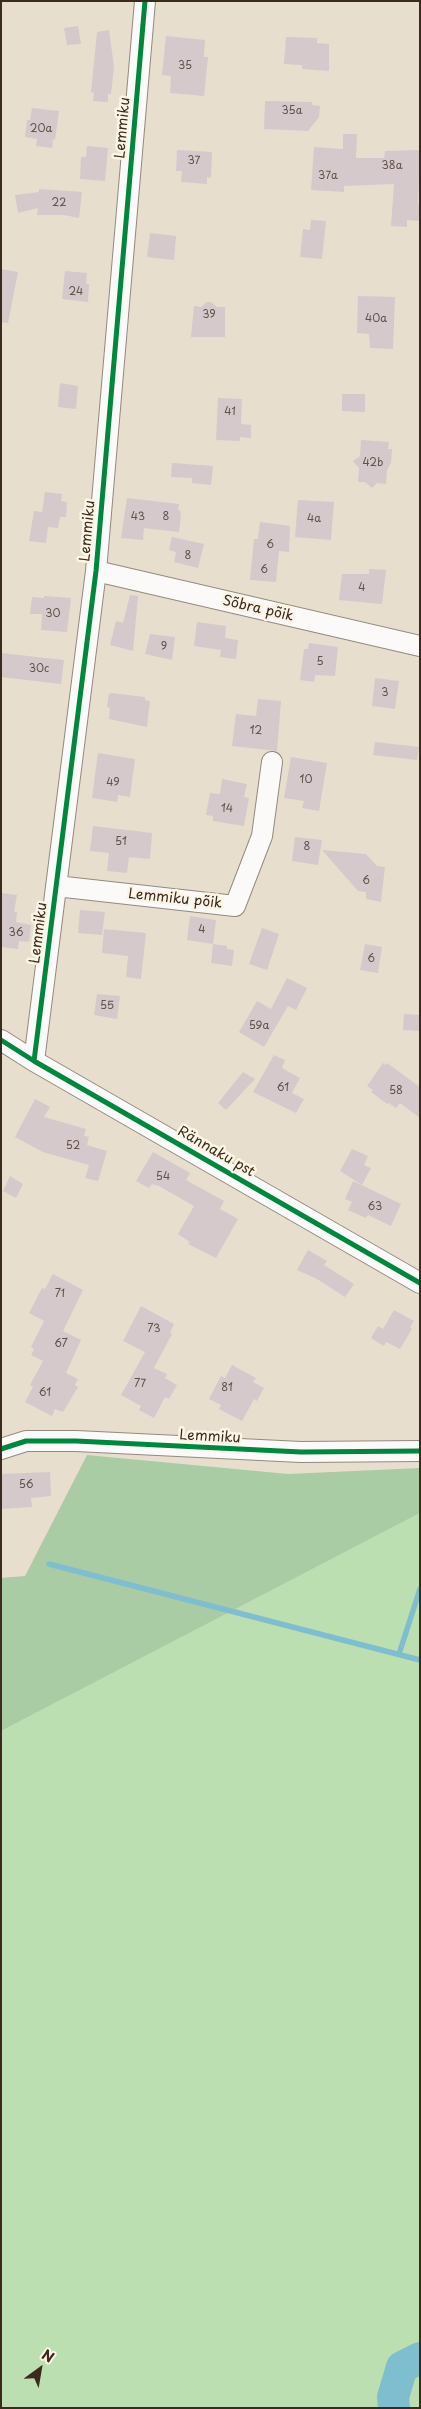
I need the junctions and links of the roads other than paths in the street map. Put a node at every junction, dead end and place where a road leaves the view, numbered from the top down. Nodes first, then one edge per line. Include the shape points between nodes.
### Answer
1 (145, 1) edge
2 (96, 571) junction
3 (420, 646) edge
4 (272, 762) dead end
5 (56, 886) junction
6 (1, 1040) edge
7 (34, 1061) junction
8 (420, 1283) edge
9 (1, 1450) edge
10 (420, 1451) edge

1 - 2 street, Lemmiku
2 - 3 street, Sõbra põik
2 - 5 street, Lemmiku
4 - 5 street, Lemmiku põik via 262,836 235,906
5 - 7 street, Lemmiku
6 - 7 street, Rännaku pst
7 - 8 street, Rännaku pst
9 - 10 street, Lemmiku via 26,1441 56,1441 301,1452

